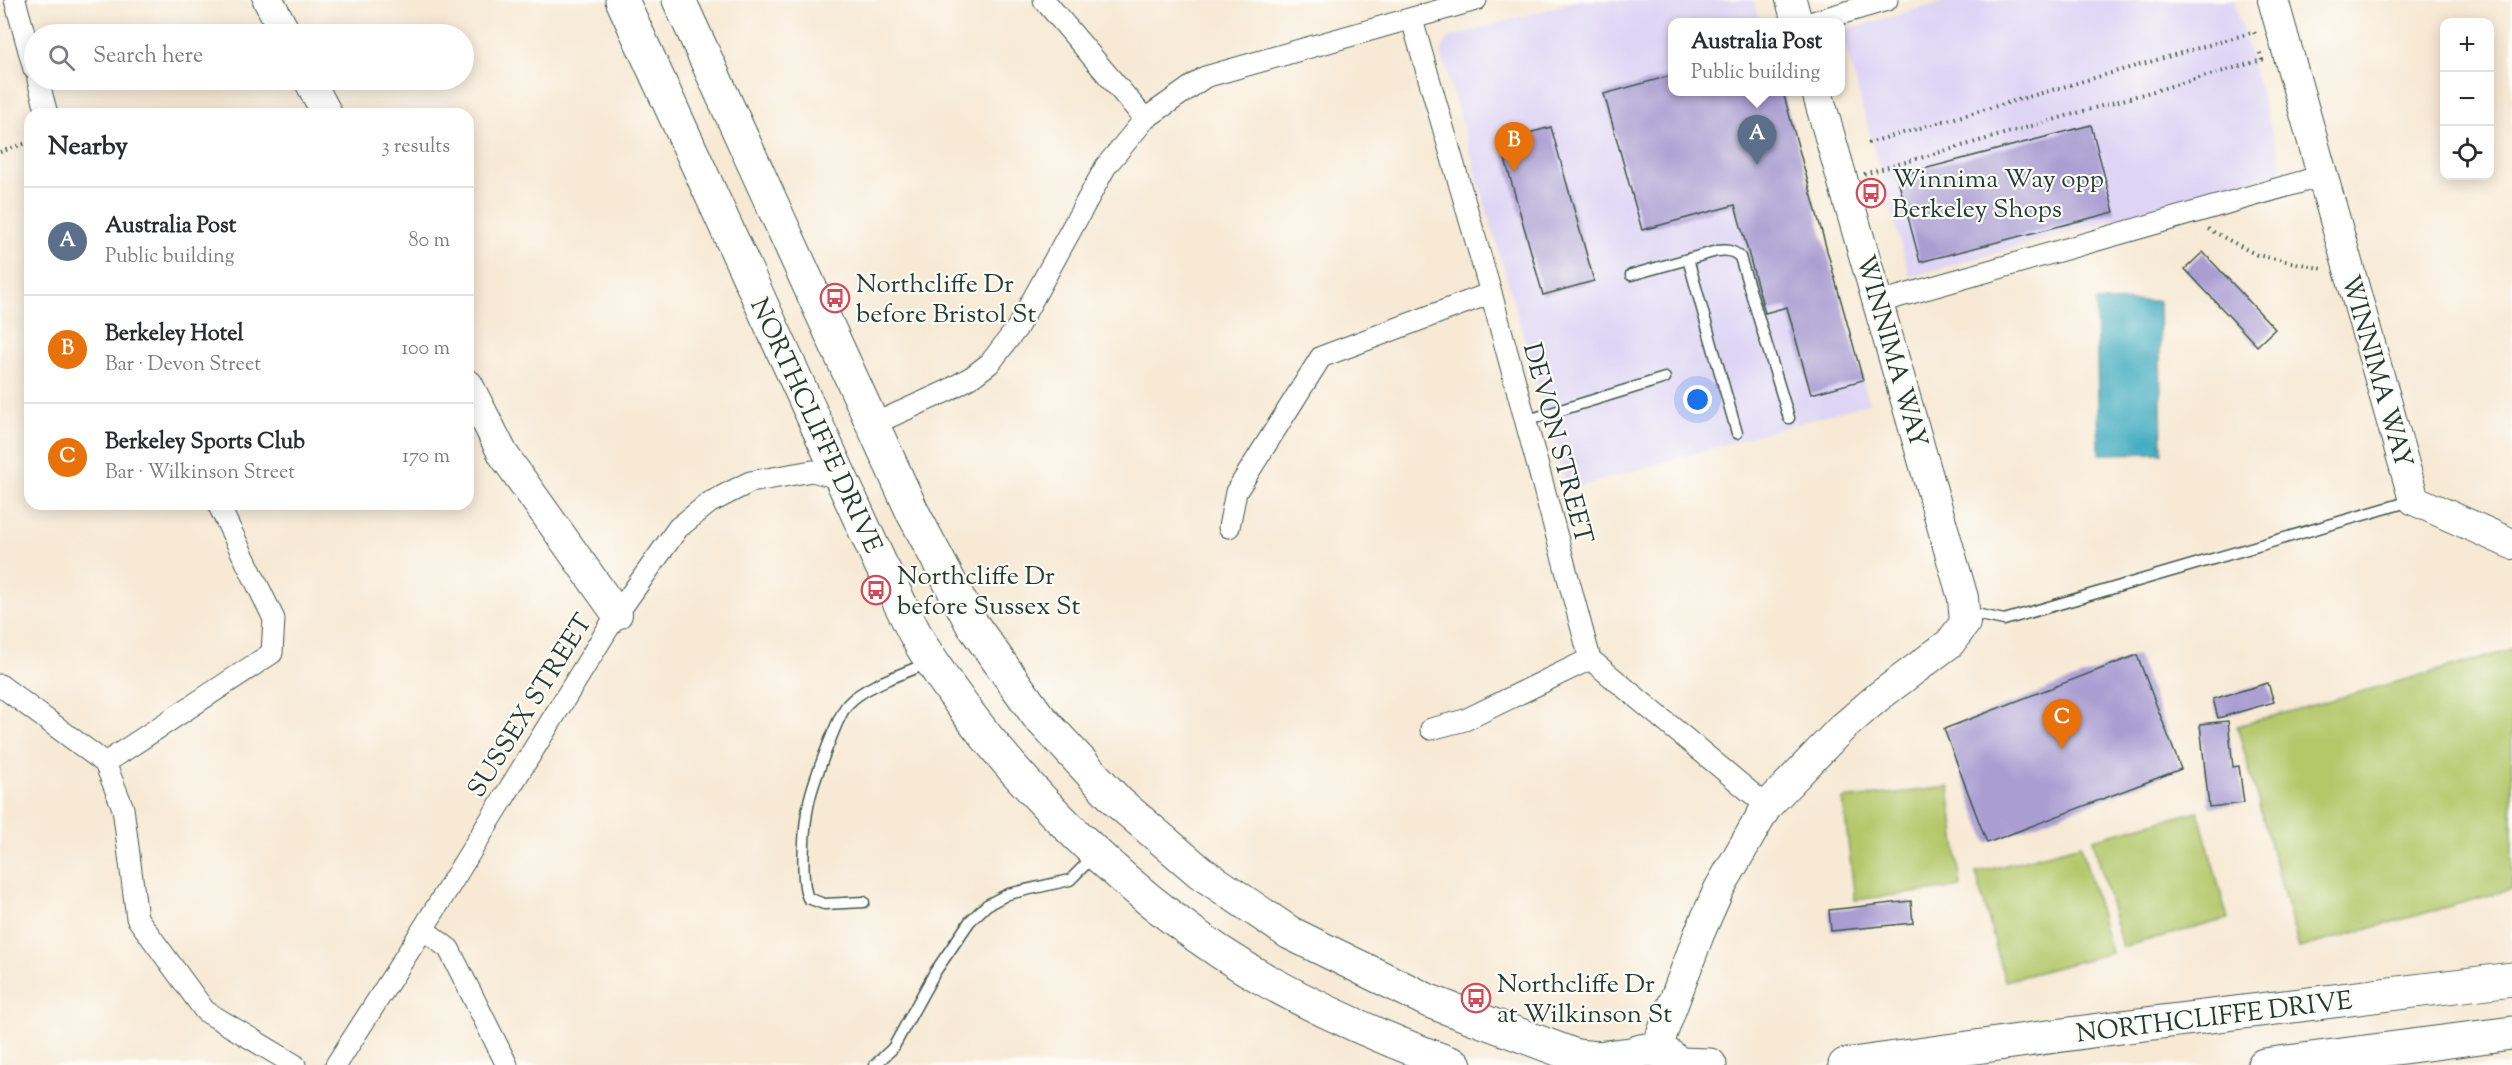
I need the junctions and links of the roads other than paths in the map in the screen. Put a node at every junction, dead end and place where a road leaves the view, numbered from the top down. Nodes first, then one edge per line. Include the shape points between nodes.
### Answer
1 (15, 0) edge
2 (268, 0) edge
3 (621, 0) edge
4 (679, 0) edge
5 (1044, 0) edge
6 (1476, 0) edge
7 (1791, 0) edge
8 (1887, 0) edge
9 (2273, 0) edge
10 (1796, 18) edge
11 (1826, 18) edge
12 (1412, 20) junction
13 (281, 24) edge
14 (24, 33) edge
15 (41, 90) edge
16 (314, 90) edge
17 (1818, 96) edge
18 (45, 108) edge
19 (324, 108) edge
20 (1145, 118) junction
21 (2322, 176) junction
22 (1688, 259) junction
23 (1631, 275) dead end
24 (1491, 293) junction
25 (1880, 302) junction
26 (1665, 378) dead end
27 (474, 398) edge
28 (1789, 418) dead end
29 (1526, 421) junction
30 (874, 424) junction
31 (1737, 433) dead end
32 (842, 479) junction
33 (2415, 500) junction
34 (221, 510) edge
35 (1229, 527) dead end
36 (2512, 544) edge
37 (1966, 612) junction
38 (617, 614) junction
39 (1590, 659) junction
40 (933, 660) junction
41 (0, 685) edge
42 (1431, 729) dead end
43 (105, 763) junction
44 (1767, 806) junction
45 (1097, 853) junction
46 (864, 902) dead end
47 (423, 929) junction
48 (2512, 980) edge
49 (2512, 1033) edge
50 (1653, 1059) edge
51 (295, 1065) edge
52 (336, 1065) edge
53 (507, 1065) edge
54 (875, 1065) edge
55 (1455, 1065) edge
56 (1710, 1065) edge
57 (1845, 1065) edge
58 (2264, 1065) edge

1 - 14 street
2 - 13 street
3 - 32 main road, NORTHCLIFFE DRIVE
4 - 30 main road, NORTHCLIFFE DRIVE
5 - 20 street
6 - 12 street
7 - 10 street
8 - 11 street
9 - 21 street, WINNIMA WAY
12 - 20 street via 1205,76
12 - 24 street, DEVON STREET
15 - 18 street
16 - 19 street
17 - 25 street, WINNIMA WAY
20 - 30 street via 1106,165 1017,328 990,363 947,391
21 - 25 street
21 - 33 street, WINNIMA WAY
22 - 23 lane
22 - 28 lane via 1727,250 1740,257
22 - 31 lane
24 - 29 street, DEVON STREET
24 - 35 street via 1321,357 1236,492
25 - 37 street, WINNIMA WAY
26 - 29 lane
27 - 38 street via 503,454
29 - 39 street, DEVON STREET
30 - 50 main road, NORTHCLIFFE DRIVE via 913,513 972,624 1038,717 1118,802 1200,872 1290,933 1429,1001 1576,1056
32 - 38 street, SUSSEX STREET via 812,471 777,475 750,482 710,503 678,528
32 - 40 main road, NORTHCLIFFE DRIVE via 880,563 923,648
33 - 36 street
33 - 37 lane via 2004,620
34 - 43 street via 274,619 272,652
37 - 44 street via 1965,622 1950,643 1841,729
38 - 47 street, SUSSEX STREET
39 - 42 street via 1465,720
39 - 44 street
40 - 45 main road, NORTHCLIFFE DRIVE via 1005,759
40 - 46 lane via 858,695 846,705 808,802 804,858 804,889 808,898 824,904
41 - 43 street
43 - 51 street via 123,808 136,918 205,1011
44 - 50 street via 1719,889
45 - 54 lane via 1070,880 1008,894 987,905 970,921 934,972 893,1048
45 - 55 main road, NORTHCLIFFE DRIVE via 1172,918 1267,981 1384,1039
47 - 52 street, SUSSEX STREET
47 - 53 street via 448,949
48 - 57 main road, NORTHCLIFFE DRIVE
49 - 58 main road
50 - 56 main road, NORTHCLIFFE DRIVE

